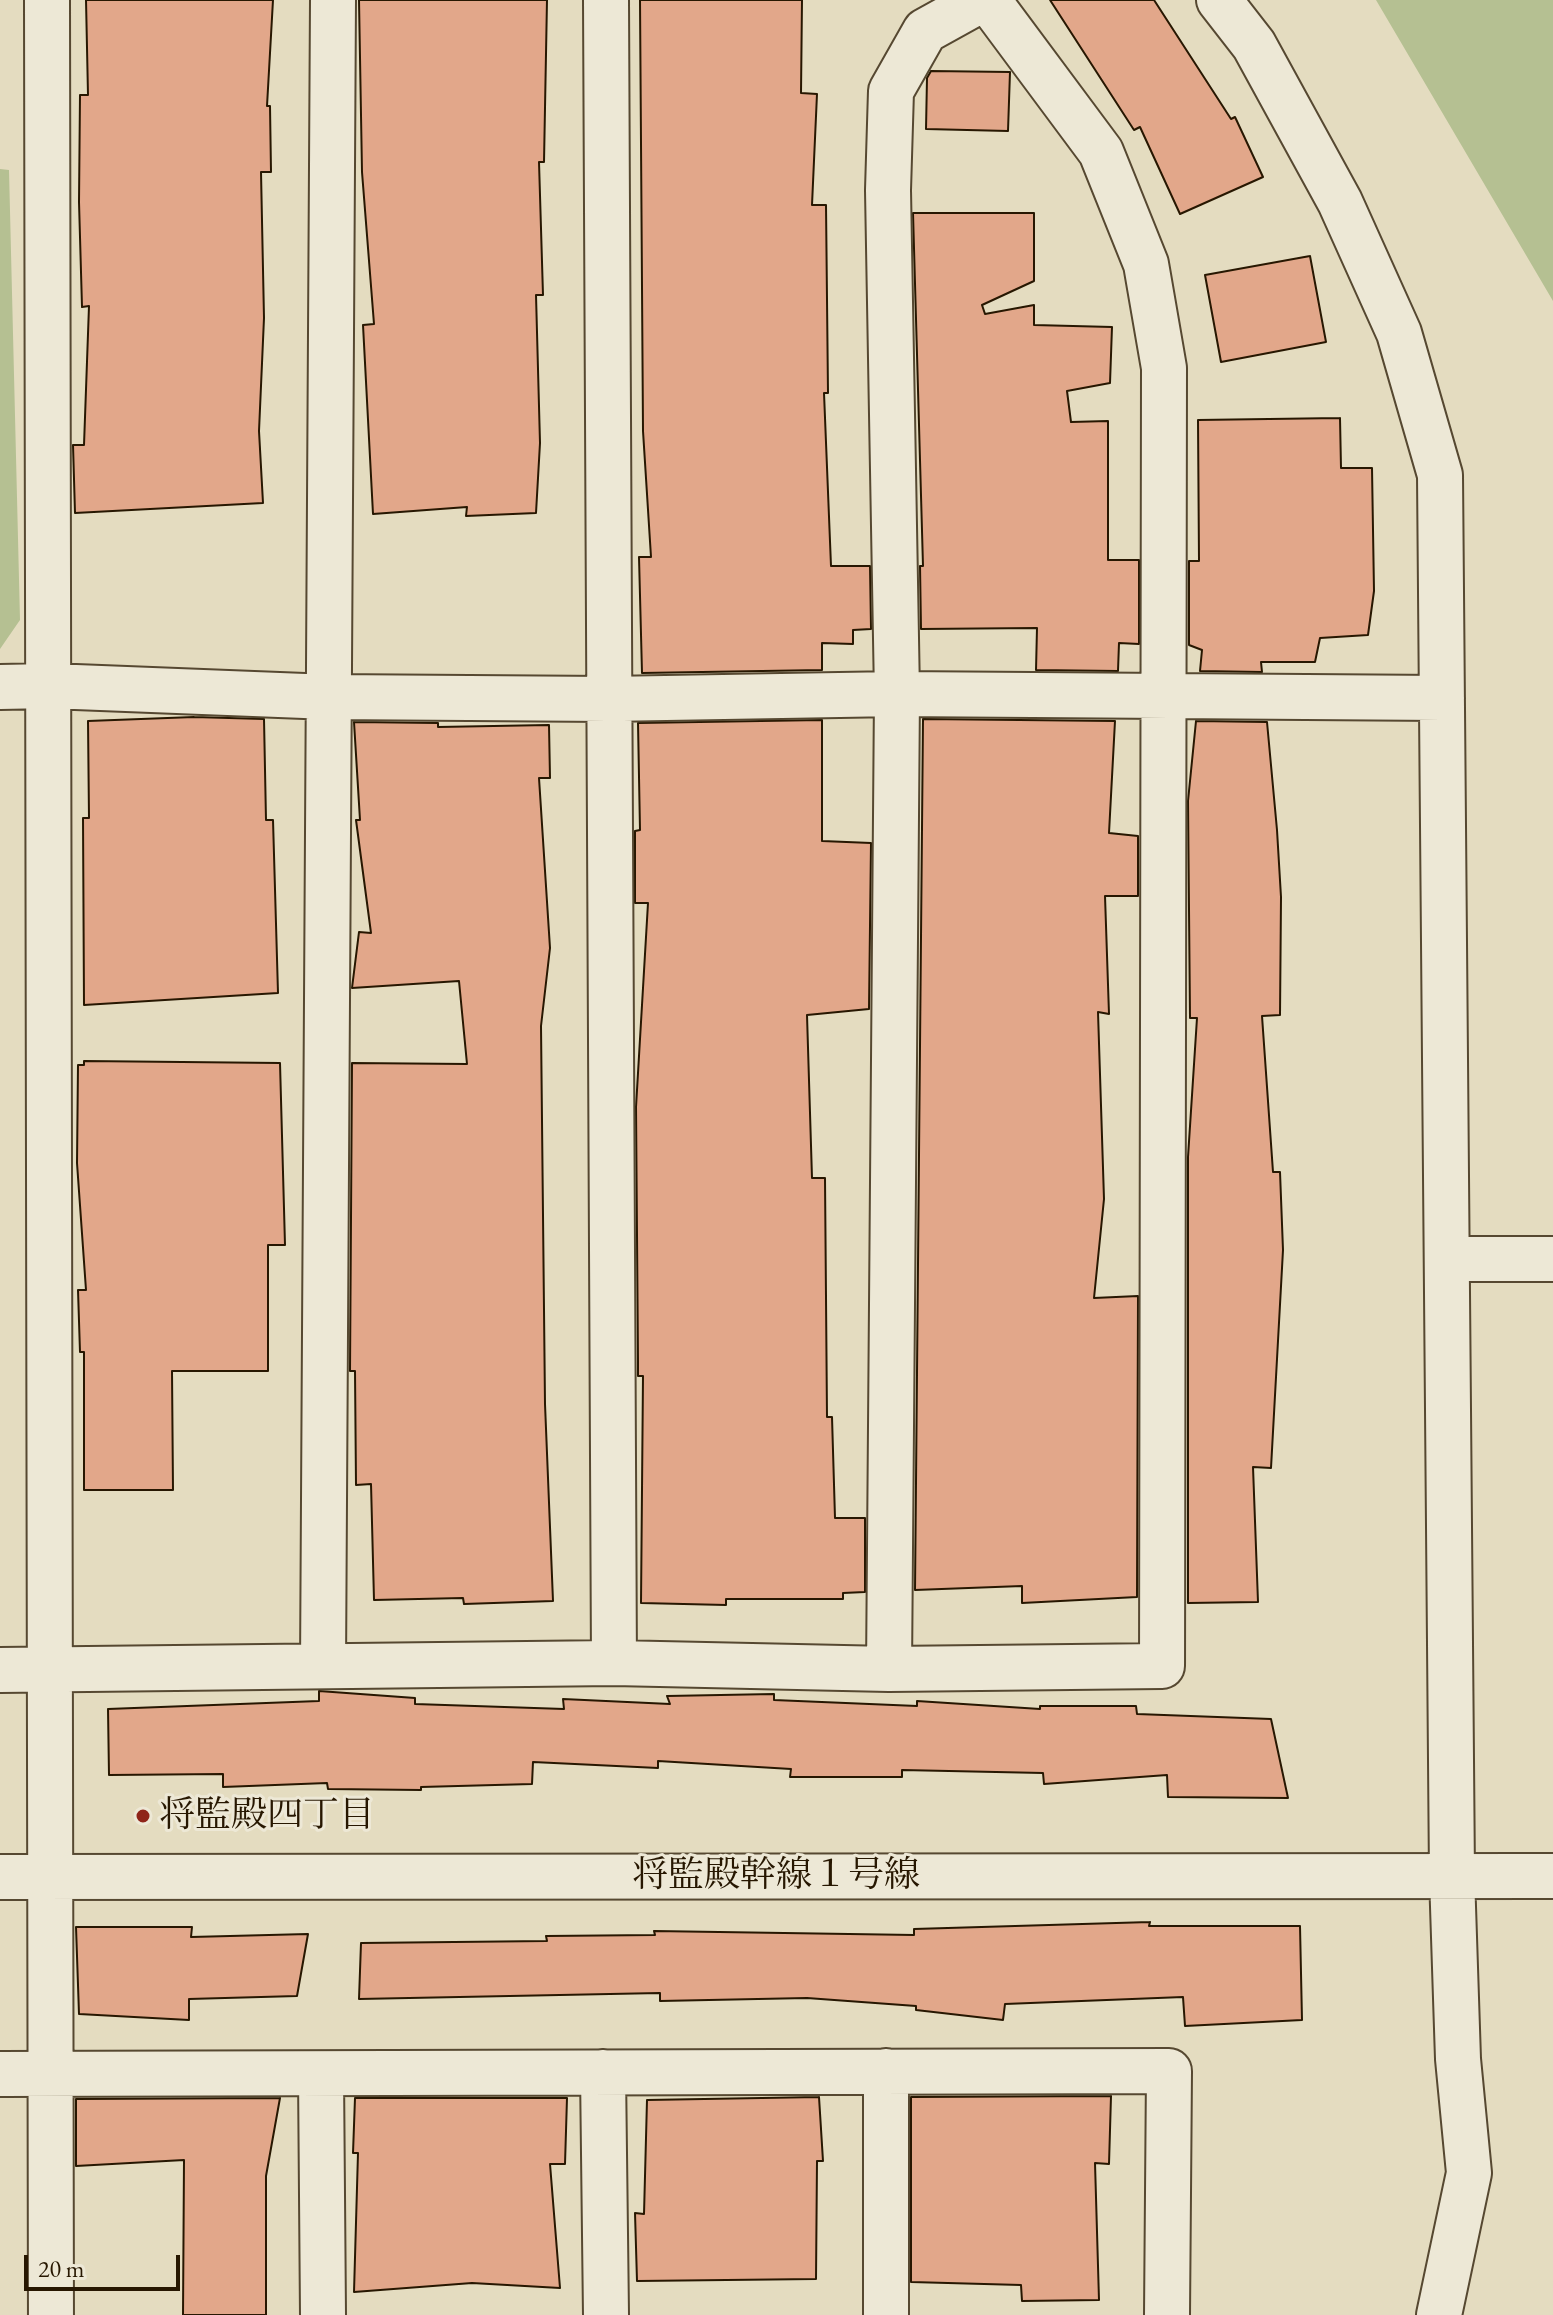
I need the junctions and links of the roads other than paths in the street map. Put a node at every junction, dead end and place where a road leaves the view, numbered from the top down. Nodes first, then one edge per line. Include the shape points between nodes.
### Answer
1 (47, 0) edge
2 (333, 0) edge
3 (606, 0) edge
4 (981, 0) edge
5 (988, 0) edge
6 (1219, 0) edge
7 (50, 686) junction
8 (0, 687) edge
9 (897, 694) junction
10 (330, 697) junction
11 (1164, 697) junction
12 (1442, 698) junction
13 (608, 699) junction
14 (1448, 1259) junction
15 (1553, 1259) edge
16 (614, 1663) junction
17 (323, 1665) junction
18 (889, 1669) junction
19 (0, 1670) edge
20 (48, 1672) junction
21 (1452, 1876) junction
22 (1553, 1876) edge
23 (0, 1877) edge
24 (48, 1877) junction
25 (886, 2071) junction
26 (603, 2072) junction
27 (49, 2073) junction
28 (0, 2074) edge
29 (321, 2074) junction
30 (51, 2315) edge
31 (323, 2315) edge
32 (606, 2315) edge
33 (886, 2315) edge
34 (1167, 2315) edge
35 (1439, 2315) edge

1 - 7 street
2 - 10 street
3 - 13 street
4 - 9 street via 925,31 891,91
5 - 11 street via 1101,152 1146,264 1164,368
6 - 12 street via 1254,45 1340,202 1399,333 1440,475
7 - 8 street
7 - 10 street
7 - 20 street
9 - 11 street
9 - 13 street
9 - 18 street
10 - 13 street
10 - 17 street
11 - 12 street
11 - 18 street via 1162,1666
12 - 14 street
13 - 16 street
14 - 15 street
14 - 21 street
16 - 17 street
16 - 18 street
17 - 20 street
19 - 20 street
20 - 24 street
21 - 22 street, 将監殿幹線１号線
21 - 24 street, 将監殿幹線１号線
21 - 35 street via 1458,2059 1469,2173
23 - 24 street, 将監殿幹線１号線
24 - 27 street
25 - 26 street
25 - 33 street
25 - 34 street via 1169,2071
26 - 29 street
26 - 32 street
27 - 28 street
27 - 29 street
27 - 30 street
29 - 31 street

